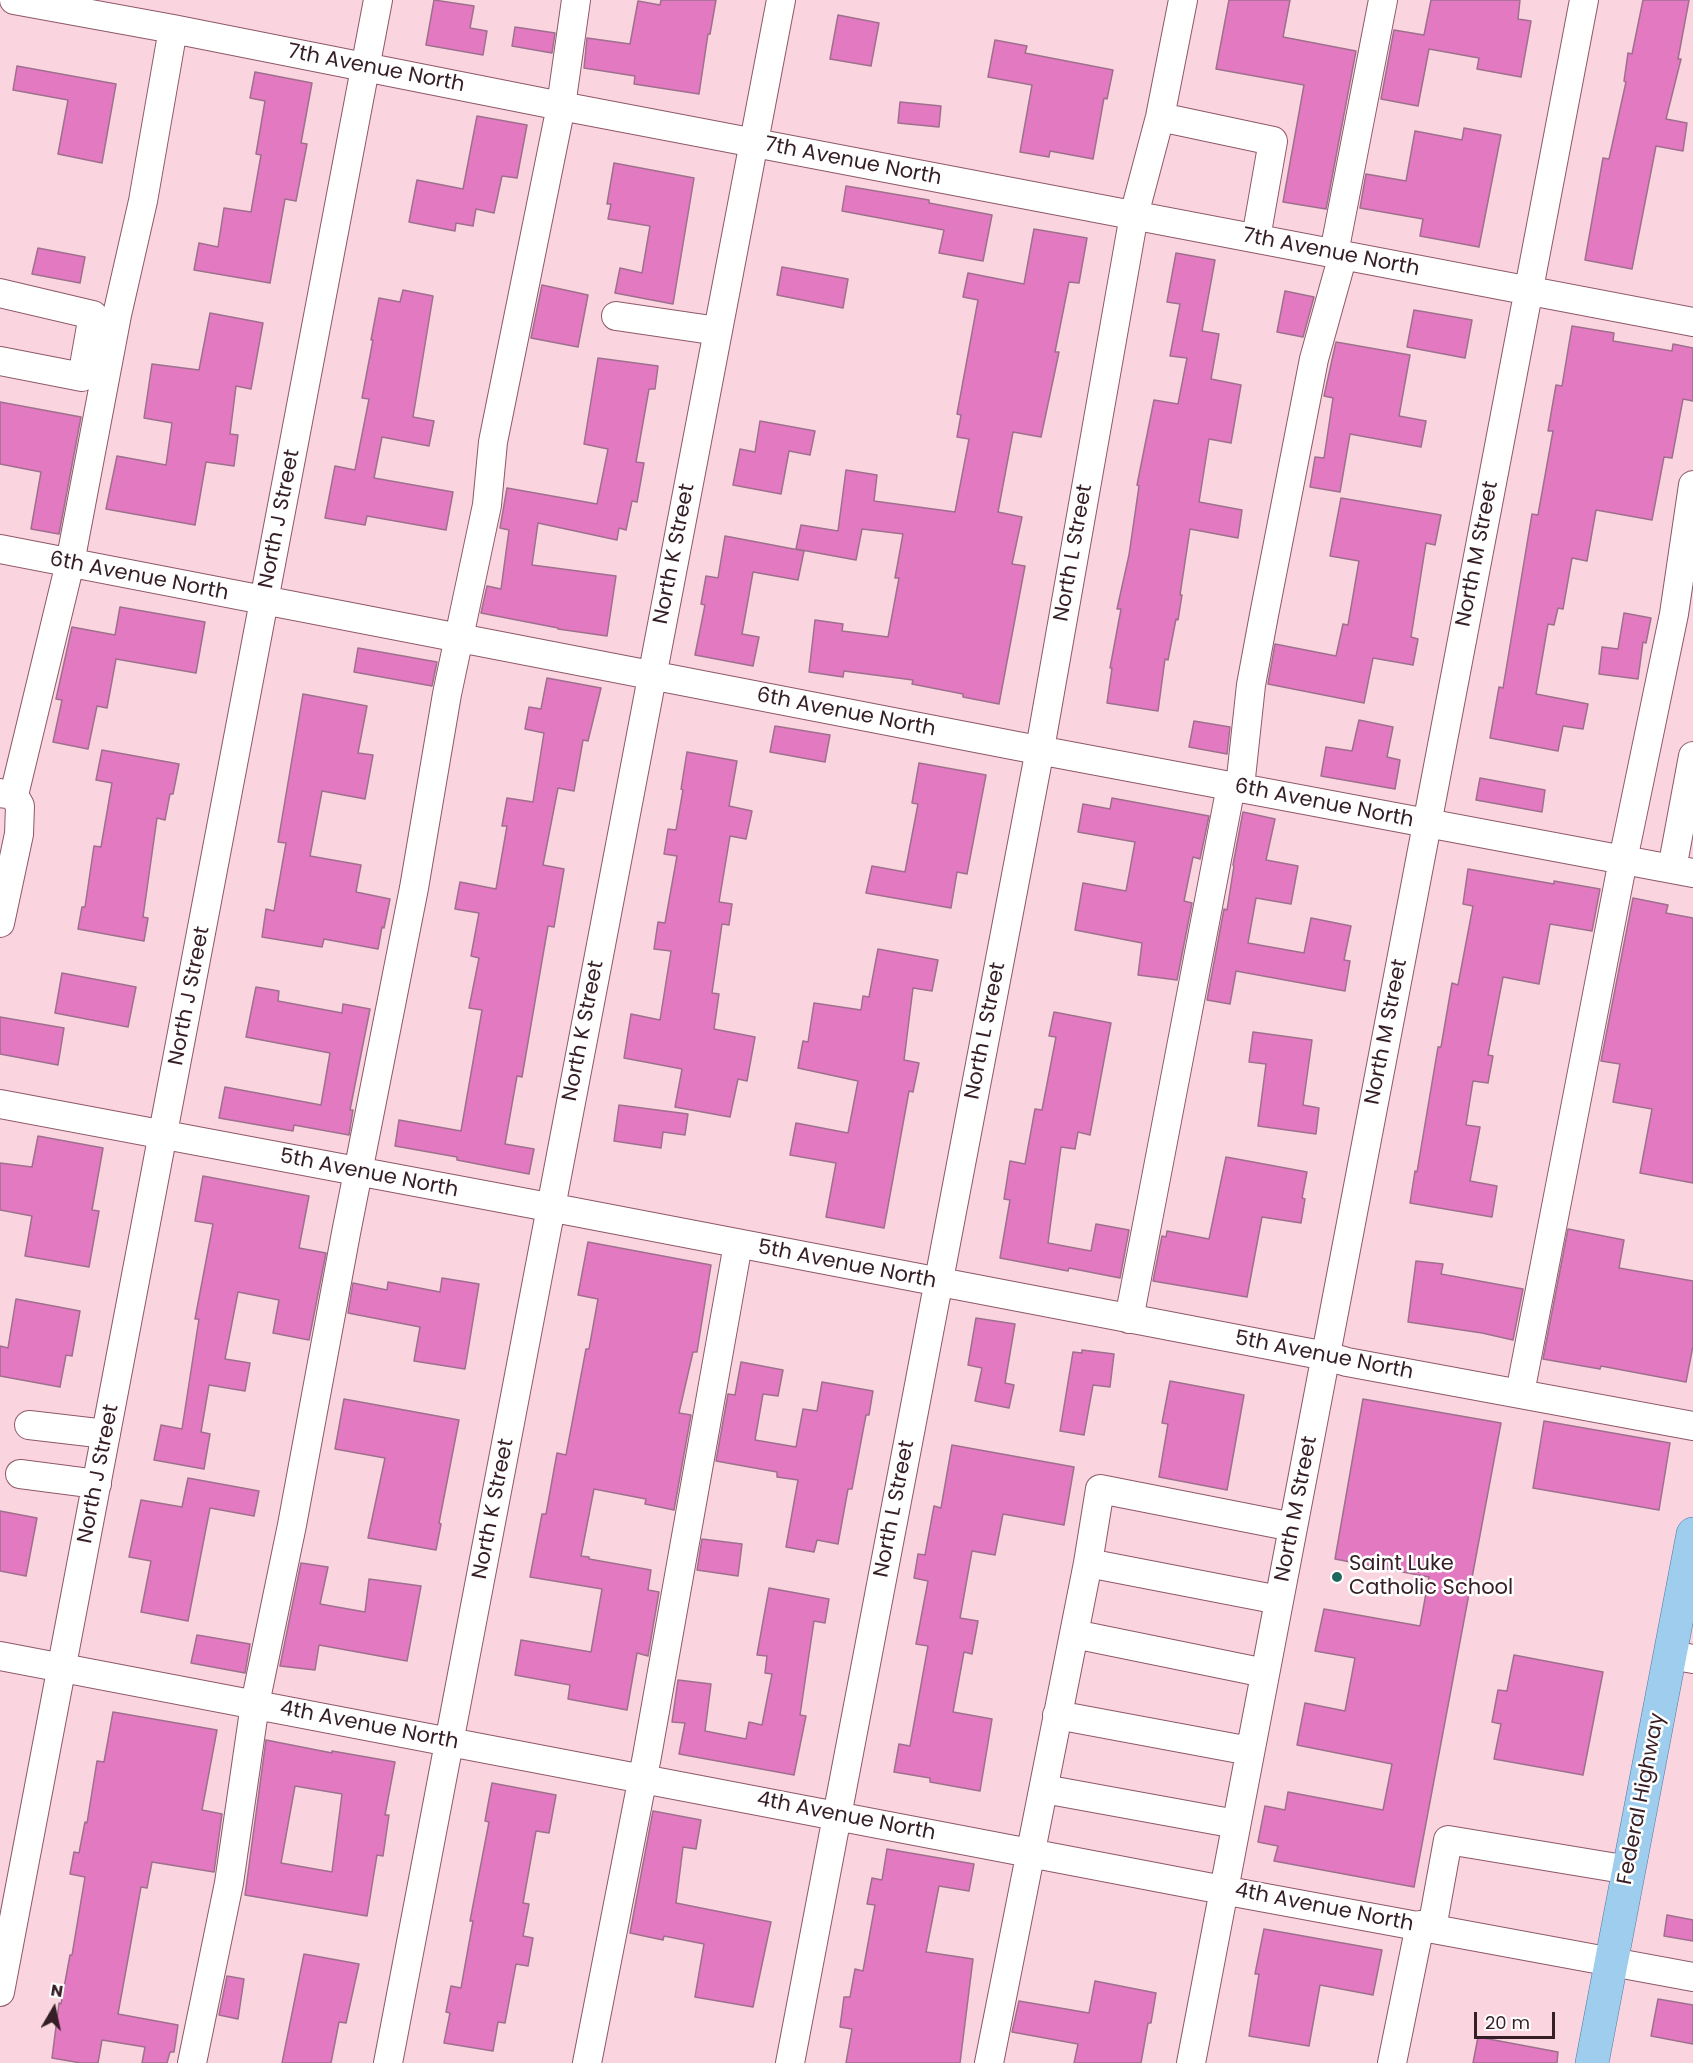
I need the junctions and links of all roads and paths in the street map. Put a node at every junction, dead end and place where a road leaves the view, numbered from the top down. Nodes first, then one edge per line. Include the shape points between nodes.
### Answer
1 (14, 0) edge
2 (378, 0) edge
3 (576, 0) edge
4 (781, 0) edge
5 (1183, 0) edge
6 (1383, 0) edge
7 (1584, 0) edge
8 (116, 9) edge
9 (173, 29) junction
10 (366, 66) junction
11 (561, 106) junction
12 (1160, 117) junction
13 (754, 143) junction
14 (1134, 215) junction
15 (1256, 238) junction
16 (1338, 254) junction
17 (1528, 291) junction
18 (0, 293) edge
19 (616, 316) dead end
20 (1693, 322) edge
21 (718, 331) junction
22 (0, 361) edge
23 (1693, 485) edge
24 (0, 549) edge
25 (70, 563) junction
26 (265, 602) junction
27 (459, 639) junction
28 (652, 676) junction
29 (1040, 749) junction
30 (1693, 756) edge
31 (1235, 787) junction
32 (7, 794) edge
33 (1427, 823) junction
34 (1623, 860) junction
35 (1682, 871) edge
36 (0, 923) edge
37 (0, 1104) edge
38 (163, 1135) junction
39 (360, 1172) junction
40 (551, 1209) junction
41 (738, 1244) junction
42 (938, 1282) junction
43 (1129, 1319) junction
44 (1326, 1356) junction
45 (1520, 1393) junction
46 (29, 1425) dead end
47 (1693, 1426) edge
48 (106, 1434) junction
49 (20, 1474) dead end
50 (96, 1484) junction
51 (1293, 1527) junction
52 (1693, 1534) edge
53 (1088, 1563) junction
54 (1279, 1600) junction
55 (1074, 1634) junction
56 (0, 1656) edge
57 (1681, 1657) edge
58 (62, 1668) junction
59 (1265, 1673) junction
60 (255, 1704) junction
61 (1057, 1715) junction
62 (449, 1741) junction
63 (1251, 1751) junction
64 (642, 1778) junction
65 (1044, 1789) junction
66 (837, 1815) junction
67 (1236, 1824) junction
68 (1030, 1852) junction
69 (1629, 1870) junction
70 (1224, 1889) junction
71 (1426, 1927) junction
72 (1611, 1961) junction
73 (1693, 1977) edge
74 (0, 1992) edge
75 (192, 2063) edge
76 (388, 2063) edge
77 (587, 2063) edge
78 (790, 2063) edge
79 (989, 2063) edge
80 (1191, 2063) edge
81 (1392, 2063) edge
82 (1592, 2063) edge

1 - 8 street, 7th Avenue North
2 - 10 street, North J Street
3 - 11 street
4 - 13 street, North K Street
5 - 12 street, North L Street
6 - 16 street
7 - 17 street, North M Street
8 - 9 street, 7th Avenue North
9 - 10 street, 7th Avenue North
9 - 25 street via 143,201
10 - 11 street, 7th Avenue North
10 - 26 street, North J Street
11 - 13 street, 7th Avenue North
11 - 27 street via 502,392 487,505
12 - 14 street, North L Street
12 - 15 street via 1273,141
13 - 14 street, 7th Avenue North
13 - 21 street, North K Street
14 - 15 street, 7th Avenue North
14 - 29 street, North L Street
15 - 16 street, 7th Avenue North
16 - 17 street, 7th Avenue North
16 - 31 street via 1271,581
17 - 20 street, 7th Avenue North
17 - 33 street, North M Street
18 - 22 street via 93,315 82,377
19 - 21 street
21 - 28 street, North K Street
23 - 34 street via 1674,614
24 - 25 street, 6th Avenue North
25 - 26 street, 6th Avenue North
25 - 32 street
26 - 27 street, 6th Avenue North
26 - 38 street, North J Street
27 - 28 street, 6th Avenue North
27 - 39 street
28 - 29 street, 6th Avenue North
28 - 40 street, North K Street
29 - 31 street, 6th Avenue North
29 - 42 street, North L Street
30 - 35 street
31 - 33 street, 6th Avenue North
31 - 43 street
32 - 36 street via 21,806
33 - 34 street, 6th Avenue North
33 - 44 street, North M Street
34 - 35 street, 6th Avenue North
34 - 45 street
37 - 38 street, 5th Avenue North
38 - 39 street, 5th Avenue North
38 - 48 street, North J Street
39 - 40 street, 5th Avenue North
39 - 60 street
40 - 41 street, 5th Avenue North
40 - 62 street, North K Street
41 - 42 street, 5th Avenue North
41 - 64 street
42 - 43 street, 5th Avenue North
42 - 66 street, North L Street
43 - 44 street, 5th Avenue North
44 - 45 street, 5th Avenue North
44 - 51 street, North M Street
45 - 47 street, 5th Avenue North
46 - 48 street
48 - 50 street, North J Street
49 - 50 street
50 - 58 street, North J Street
51 - 53 street via 1100,1489
51 - 54 street, North M Street
52 - 57 main road, Federal Highway
53 - 54 street
53 - 55 street
54 - 59 street, North M Street
55 - 59 street
55 - 61 street
56 - 58 street, 4th Avenue North
57 - 69 main road, Federal Highway
58 - 60 street, 4th Avenue North
58 - 74 street, North J Street
59 - 63 street, North M Street
60 - 62 street, 4th Avenue North
60 - 75 street via 229,1883
61 - 63 street
61 - 65 street
62 - 64 street, 4th Avenue North
62 - 76 street, North K Street
63 - 67 street, North M Street
64 - 66 street, 4th Avenue North
64 - 77 street
65 - 67 street
65 - 68 street
66 - 68 street, 4th Avenue North
66 - 78 street, North L Street
67 - 70 street, North M Street
68 - 70 street, 4th Avenue North
68 - 79 street
69 - 71 street via 1448,1840
69 - 72 main road, Federal Highway
70 - 71 street, 4th Avenue North
70 - 80 street, North M Street
71 - 72 street, 4th Avenue North
71 - 81 street
72 - 73 street, 4th Avenue North
72 - 82 main road, Federal Highway

